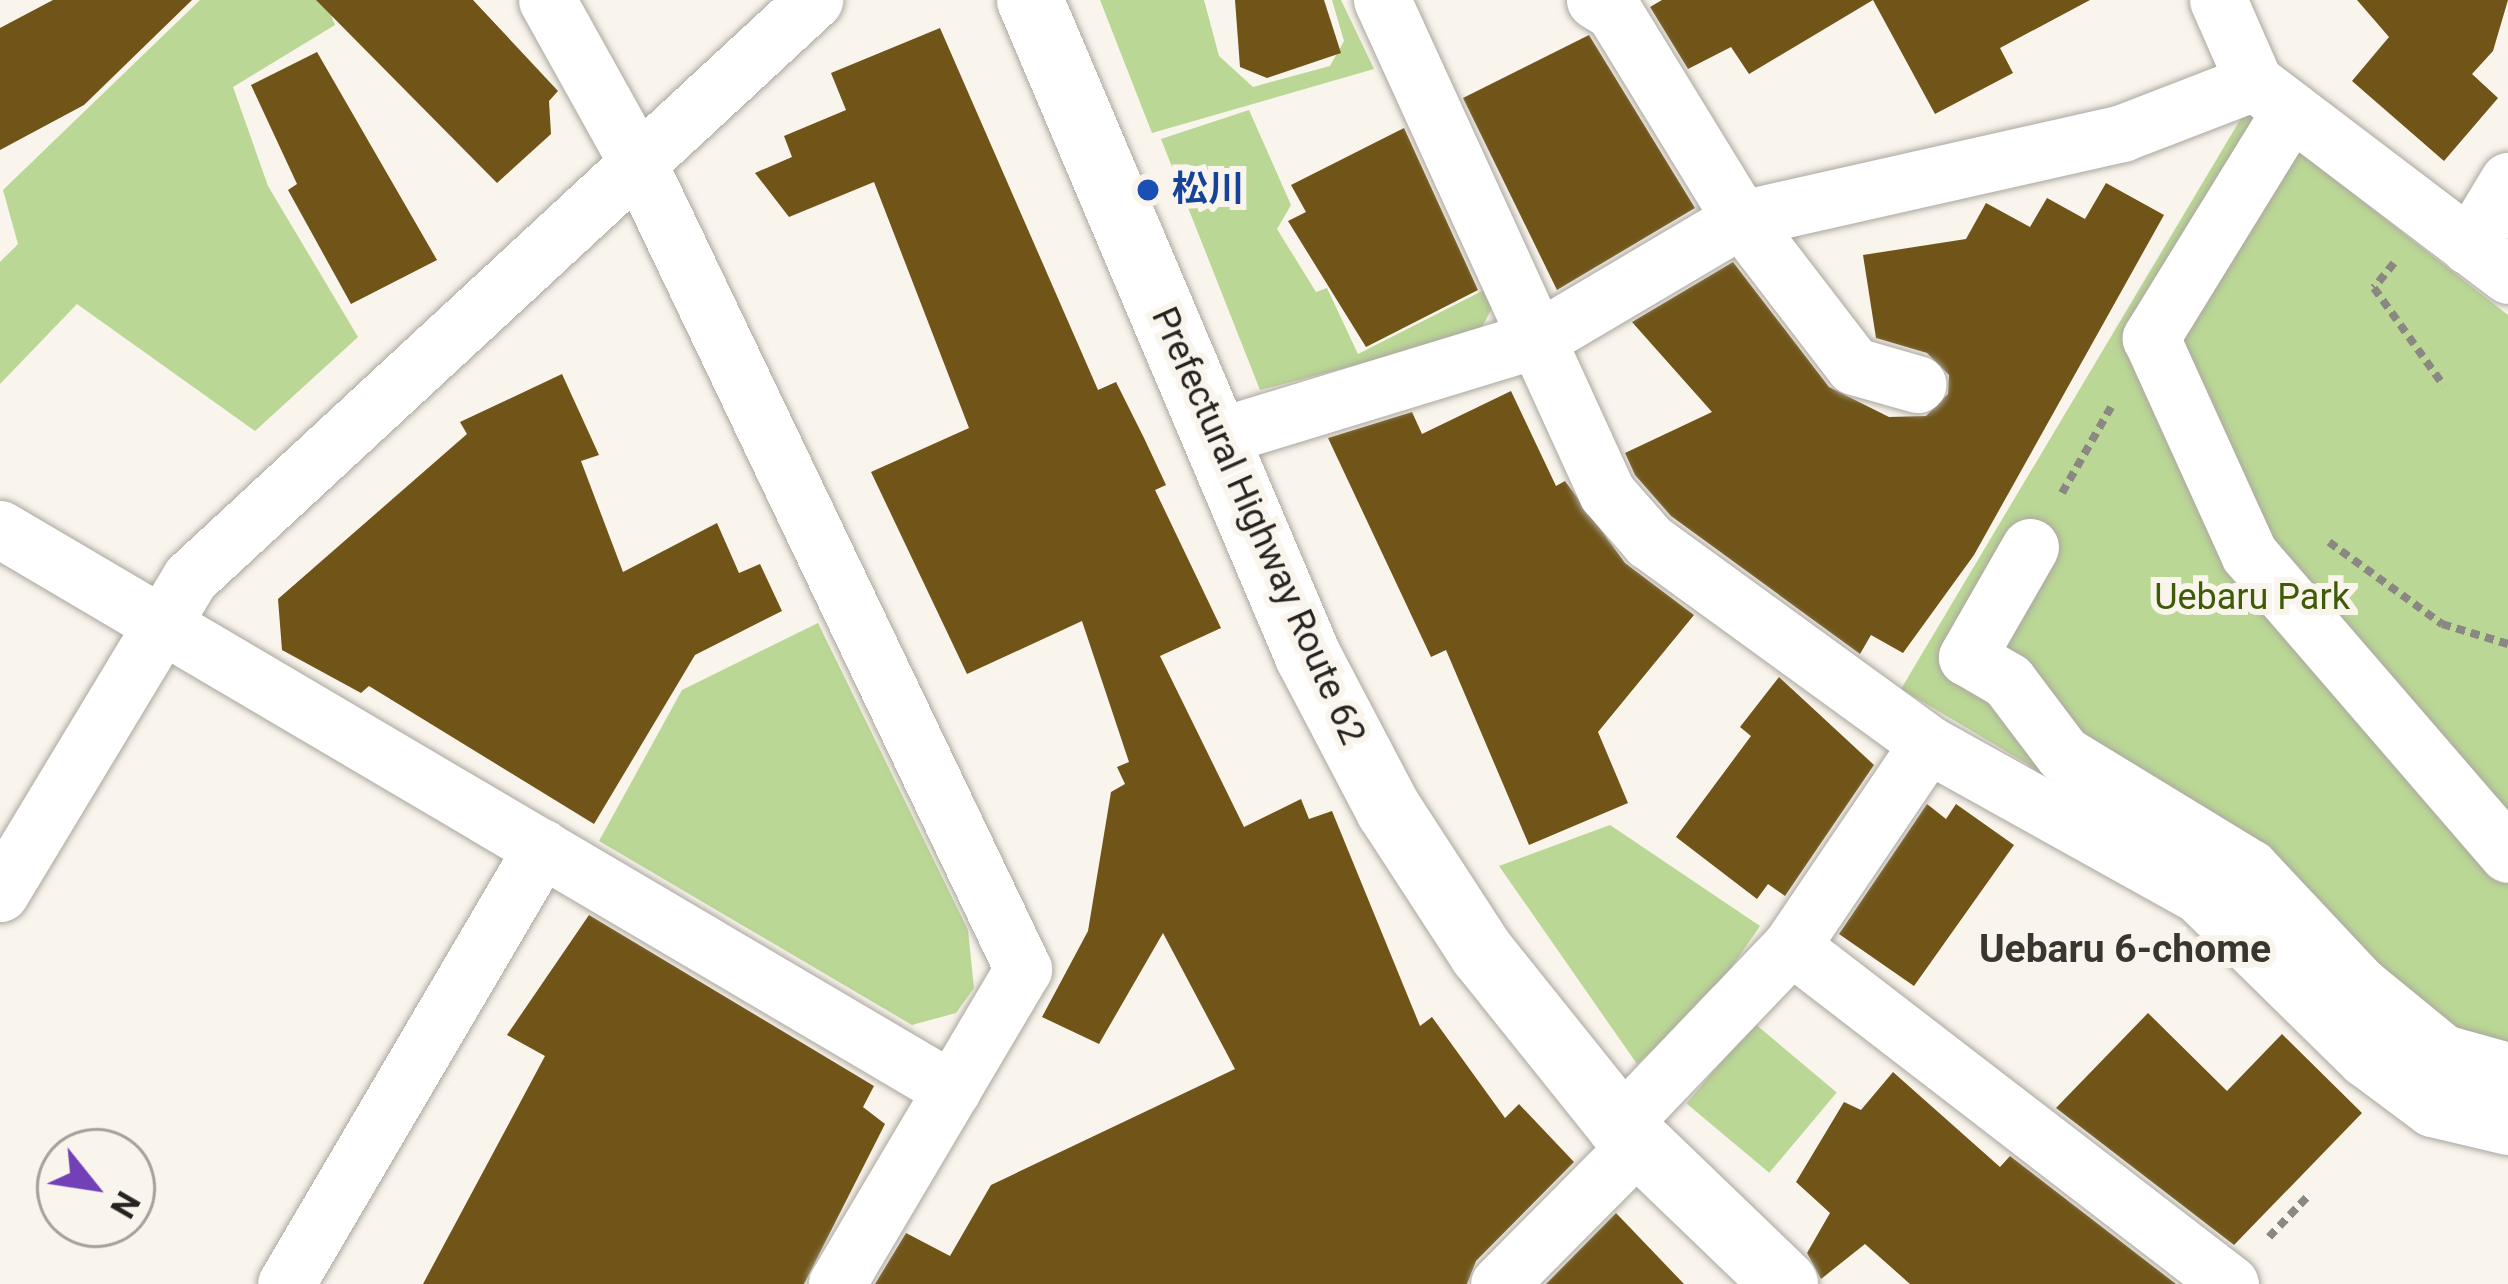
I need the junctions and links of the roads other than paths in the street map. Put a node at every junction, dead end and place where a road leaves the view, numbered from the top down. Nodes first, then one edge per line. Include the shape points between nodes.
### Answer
1 (547, 0) edge
2 (814, 0) edge
3 (1030, 0) edge
4 (1382, 0) edge
5 (1595, 0) edge
6 (2218, 0) edge
7 (2272, 96) junction
8 (638, 165) junction
9 (2508, 181) edge
10 (1742, 218) junction
11 (2489, 260) edge
12 (1538, 339) junction
13 (1917, 384) dead end
14 (1217, 437) junction
15 (0, 530) edge
16 (2030, 547) road end
17 (160, 620) junction
18 (1928, 744) junction
19 (542, 848) junction
20 (2508, 854) edge
21 (0, 893) edge
22 (1791, 946) junction
23 (2508, 1071) edge
24 (952, 1090) junction
25 (2508, 1126) edge
26 (1629, 1135) junction
27 (286, 1284) edge
28 (836, 1284) edge
29 (1499, 1284) edge
30 (1785, 1284) edge
31 (2230, 1284) edge

1 - 8 street
2 - 8 street
3 - 14 main road, Prefectural Highway Route 62
4 - 12 street
5 - 10 street via 1614,12
6 - 7 street
7 - 10 street
7 - 11 street
7 - 20 street via 2151,338 2249,554
8 - 17 street via 190,578
8 - 24 street via 1024,969
9 - 11 street
10 - 12 street
10 - 13 street via 1854,366
12 - 14 street
12 - 18 street via 1607,493 1649,541
14 - 26 main road, Prefectural Highway Route 62 via 1308,656 1389,810 1482,953
15 - 17 street
16 - 23 street via 1967,657 2008,681 2063,754 2250,868 2360,985 2443,1053
17 - 19 street
17 - 21 street
18 - 22 street
18 - 25 street via 2198,895 2366,1058 2432,1108
19 - 24 street
19 - 27 street
22 - 26 street
22 - 31 street
24 - 28 street
26 - 29 street
26 - 30 main road, Prefectural Highway Route 62

